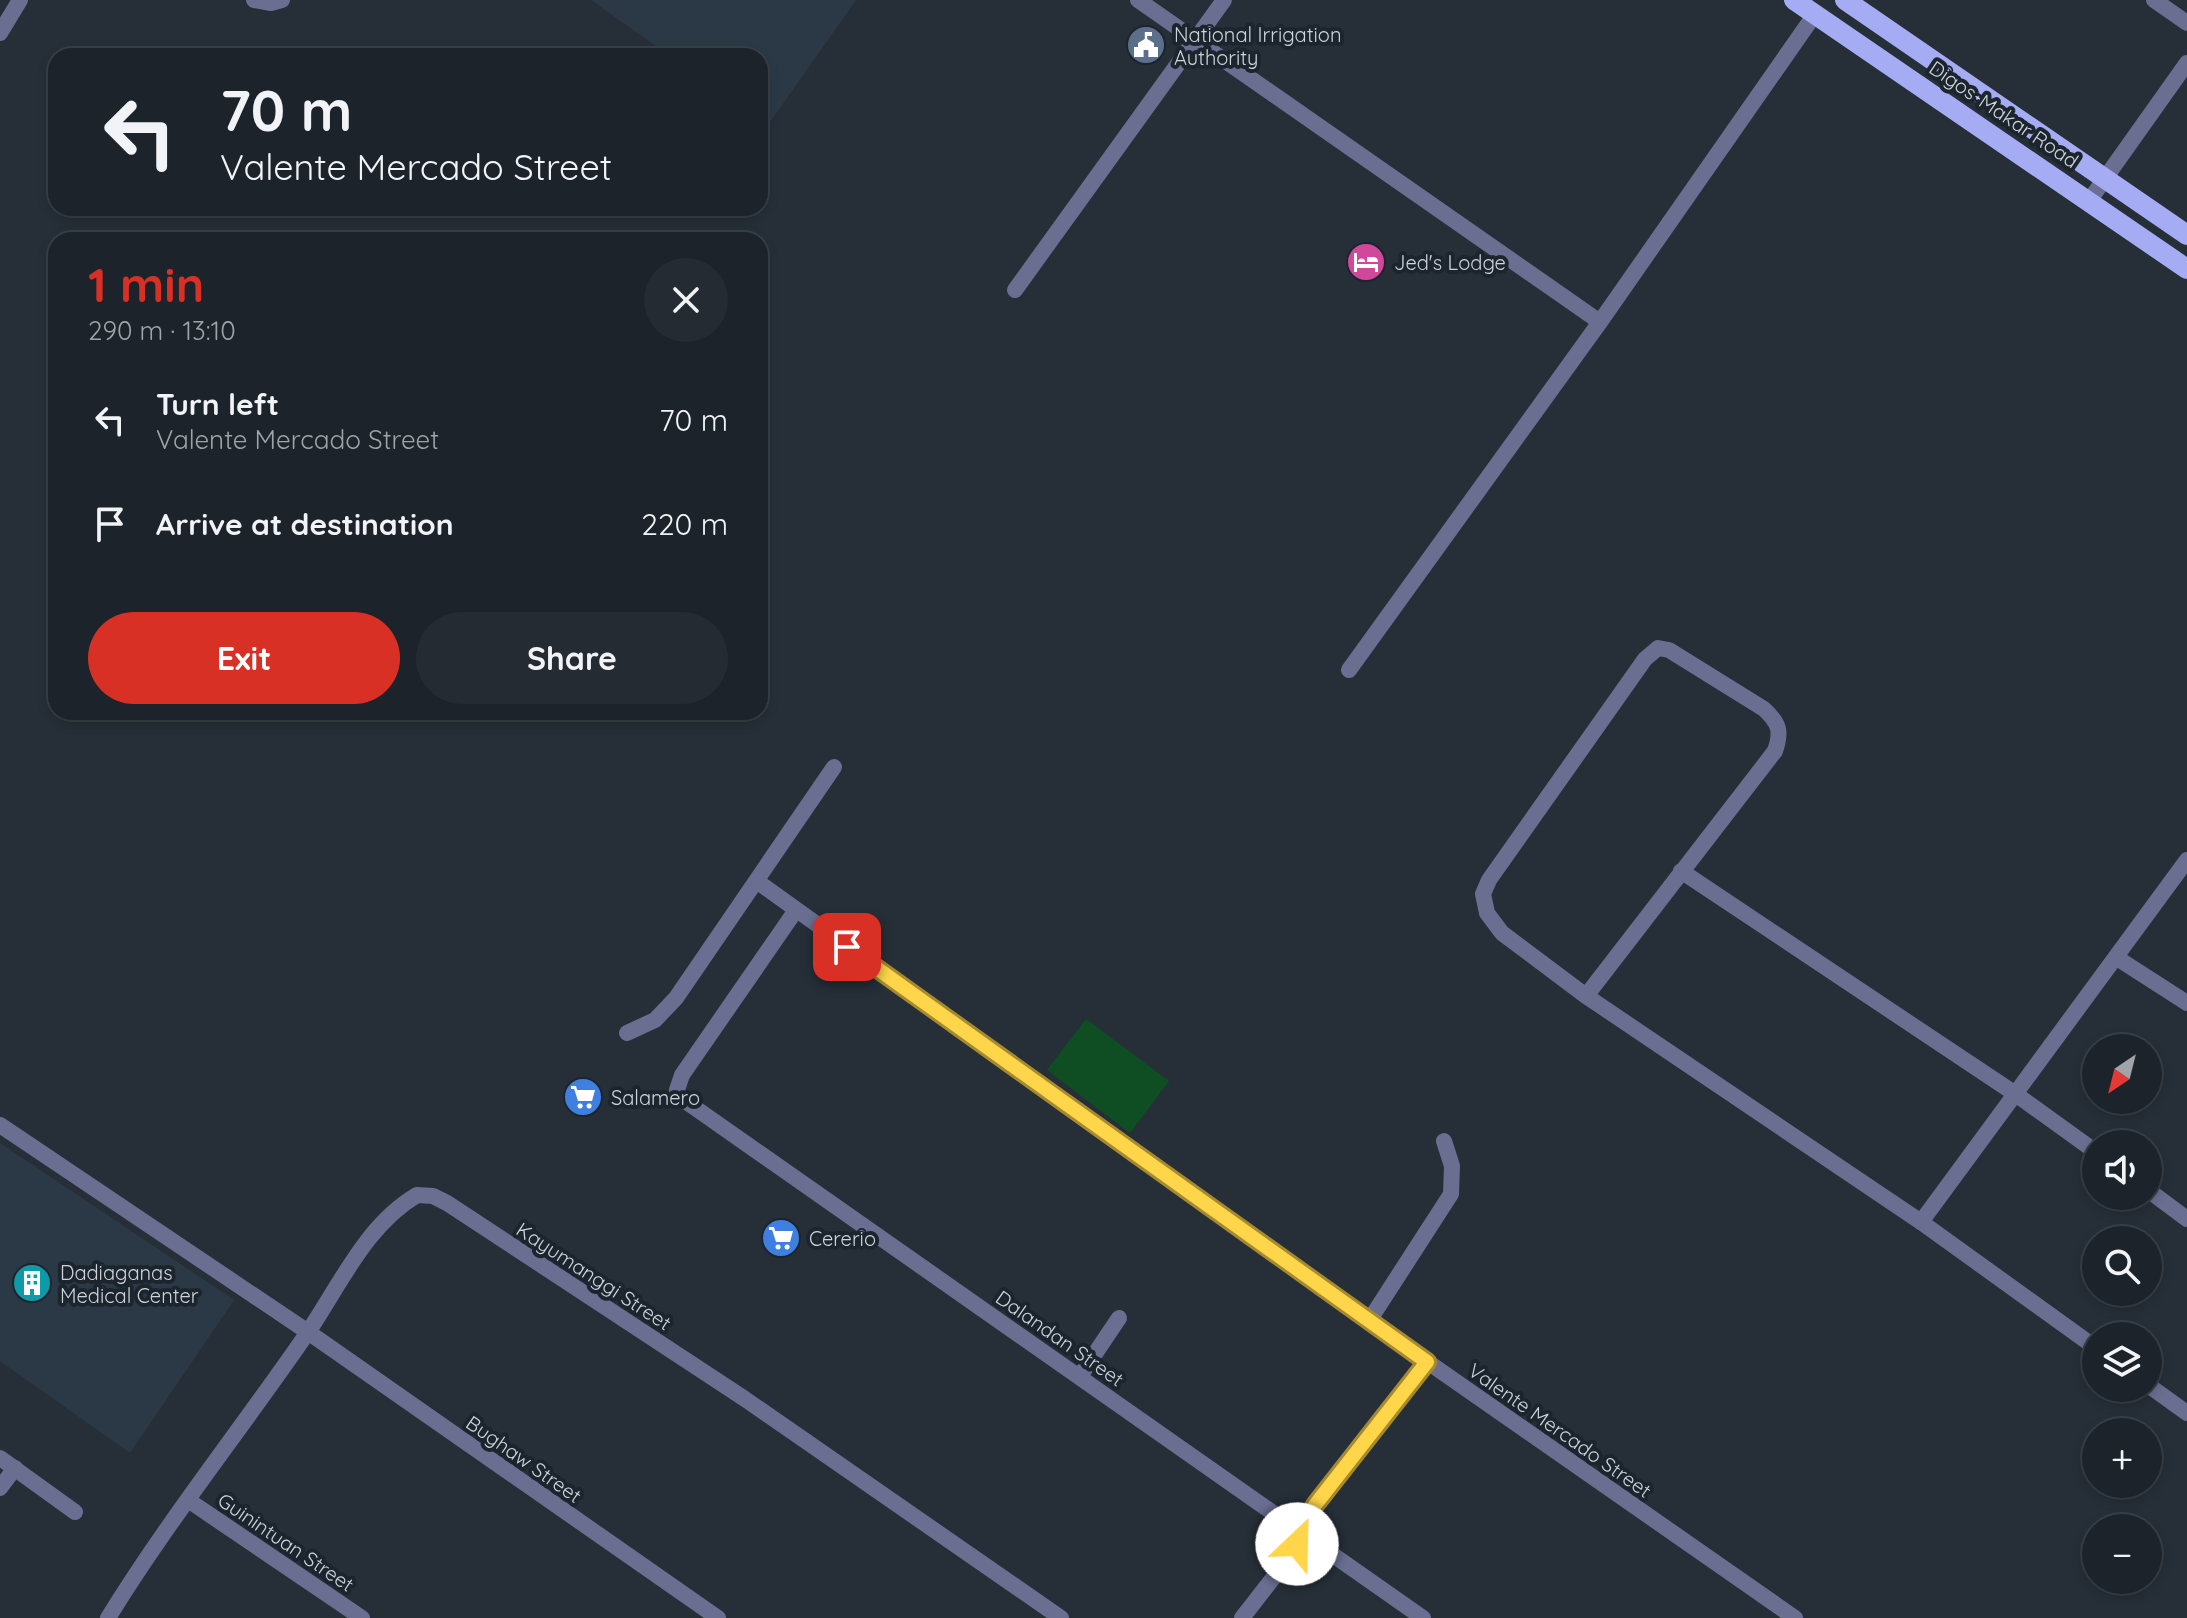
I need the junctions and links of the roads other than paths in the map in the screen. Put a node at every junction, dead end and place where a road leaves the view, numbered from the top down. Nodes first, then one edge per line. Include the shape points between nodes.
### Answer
1 (20, 0) edge
2 (254, 0) edge
3 (282, 0) edge
4 (1138, 0) edge
5 (1224, 0) edge
6 (1794, 0) edge
7 (1845, 0) edge
8 (2154, 0) edge
9 (1815, 14) junction
10 (2187, 23) edge
11 (0, 33) edge
12 (1195, 40) junction
13 (2187, 63) edge
14 (2105, 178) junction
15 (2089, 201) junction
16 (2187, 235) edge
17 (2187, 269) edge
18 (1015, 290) dead end
19 (1600, 322) junction
20 (1349, 670) dead end
21 (834, 767) dead end
22 (2187, 860) edge
23 (1681, 871) junction
24 (758, 882) junction
25 (796, 910) junction
26 (2117, 958) junction
27 (1586, 996) junction
28 (2187, 1003) edge
29 (627, 1033) dead end
30 (2014, 1093) junction
31 (0, 1125) edge
32 (1444, 1141) dead end
33 (2082, 1142) edge
34 (2162, 1200) edge
35 (2187, 1219) edge
36 (1921, 1222) junction
37 (1119, 1318) dead end
38 (1369, 1321) junction
39 (308, 1332) junction
40 (2082, 1338) edge
41 (1427, 1362) junction
42 (1080, 1376) junction
43 (2162, 1395) edge
44 (2187, 1413) edge
45 (0, 1458) edge
46 (15, 1468) junction
47 (0, 1488) edge
48 (188, 1500) junction
49 (75, 1512) dead end
50 (1303, 1533) junction
51 (108, 1618) edge
52 (362, 1618) edge
53 (718, 1618) edge
54 (1061, 1618) edge
55 (1242, 1618) edge
56 (1423, 1618) edge
57 (1795, 1618) edge

1 - 11 street
2 - 3 street
4 - 12 street
5 - 12 street
6 - 9 main road, Digos-Makar Road
7 - 14 main road, Digos-Makar Road
8 - 10 street
9 - 15 main road, Digos-Makar Road
9 - 19 street
12 - 18 street
12 - 19 street
13 - 14 street
14 - 15 street
14 - 16 main road, Digos-Makar Road
15 - 17 main road, Digos-Makar Road
19 - 20 street
21 - 24 street
22 - 26 street
23 - 27 street
23 - 27 street via 1775,751 1780,736 1777,722 1764,709 1686,657 1658,648 1645,659 1483,894 1487,913 1502,933
23 - 30 street
24 - 25 street, Valente Mercado Street
24 - 29 street via 676,998 655,1020
25 - 38 street, Valente Mercado Street
25 - 42 street, Dalandan Street via 682,1075 677,1090 687,1104
26 - 28 street
26 - 30 street
27 - 36 street
30 - 33 street
30 - 36 street
31 - 39 street, Bughaw Street
32 - 38 street via 1452,1166 1451,1194
34 - 35 street
36 - 40 street
37 - 42 street
38 - 41 street, Valente Mercado Street
39 - 48 street, Kayumanggi Street
39 - 53 street, Bughaw Street
39 - 54 street, Kayumanggi Street via 363,1246 386,1220 417,1195 433,1196 745,1399
41 - 50 street via 1315,1505
41 - 57 street, Valente Mercado Street
42 - 50 street, Dalandan Street
43 - 44 street
45 - 46 street
46 - 47 street
46 - 49 street
48 - 51 street, Kayumanggi Street
48 - 52 street, Guinintuan Street
50 - 55 street
50 - 56 street, Dalandan Street

